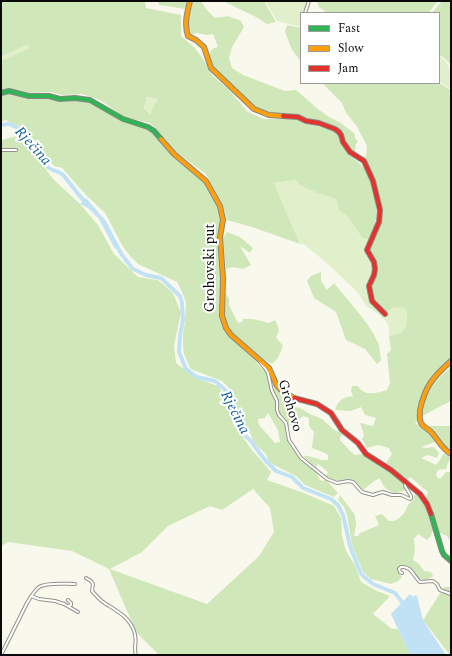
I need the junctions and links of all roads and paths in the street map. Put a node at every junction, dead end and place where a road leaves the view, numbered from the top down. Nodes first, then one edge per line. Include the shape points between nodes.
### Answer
1 (190, 1) edge
2 (309, 1) edge
3 (305, 12) edge
4 (1, 93) edge
5 (1, 150) edge
6 (16, 150) dead end
7 (385, 314) dead end
8 (260, 359) junction
9 (451, 361) edge
10 (451, 454) edge
11 (406, 482) junction
12 (451, 561) edge
13 (402, 573) dead end
14 (86, 578) dead end
15 (75, 584) dead end
16 (451, 594) edge
17 (31, 596) junction
18 (68, 600) dead end
19 (69, 606) junction
20 (78, 612) dead end
21 (1, 655) edge
22 (136, 655) edge

1 - 7 main road via 186,15 186,32 204,47 212,68 233,90 254,109 269,115 298,117 335,129 341,134 350,152 364,161 373,181 380,210 379,222 367,250 375,269 369,288 372,302
2 - 3 street
4 - 8 main road, Grohovski put via 9,91 29,96 90,100 123,120 154,131 174,154 206,181 220,206 223,220 220,237 223,320 231,335
5 - 6 street
8 - 11 main road, Grohovski put via 270,370 280,389 296,399 317,404 331,413 342,430 358,443 366,454
8 - 11 street, Grohovo via 268,373 279,415 286,423 289,440 304,461 327,479 337,483 353,482 362,492 371,495 383,492 410,499
9 - 10 main road via 434,376 427,387 419,419 442,448
11 - 12 main road, Grohovski put via 424,500 442,551
13 - 16 street via 399,570 401,567 409,569 420,582 433,581 440,590
14 - 22 street via 93,584 92,591 105,604 125,616 131,624 136,639
15 - 17 street via 44,585
17 - 19 street
17 - 21 street
18 - 19 street via 71,602
19 - 20 street

